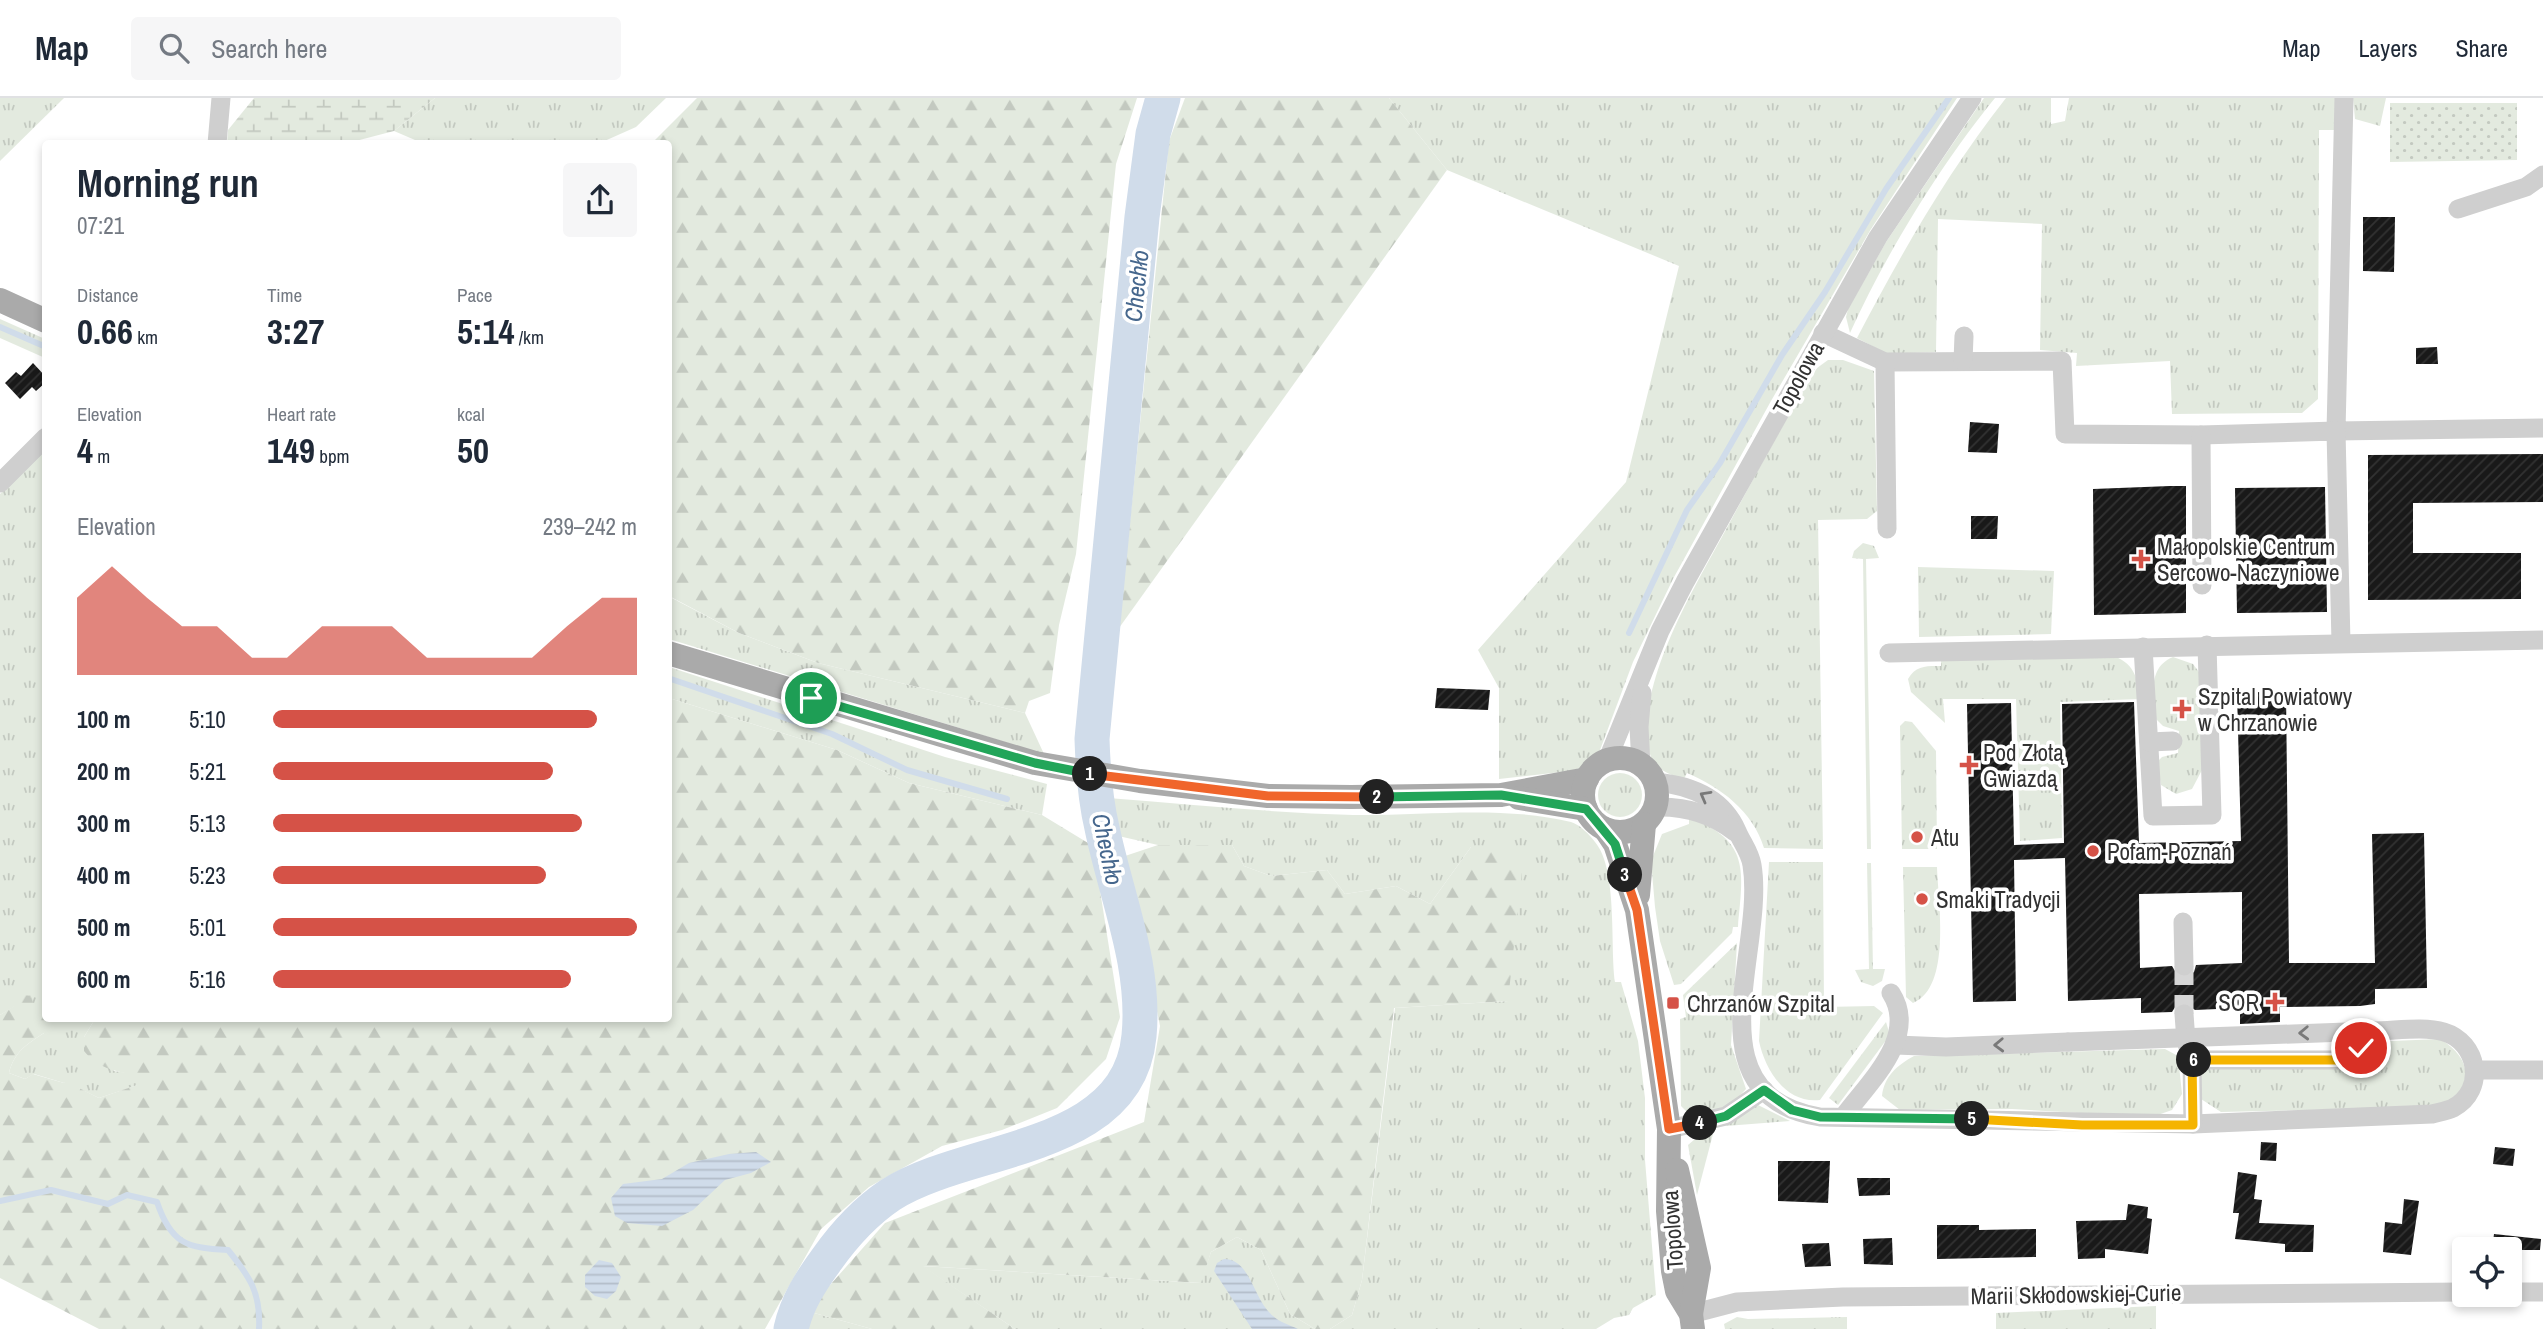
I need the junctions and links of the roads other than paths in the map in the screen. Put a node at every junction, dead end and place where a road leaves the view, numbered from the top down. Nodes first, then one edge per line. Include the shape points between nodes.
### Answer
1 (221, 98) edge
2 (1972, 98) edge
3 (2344, 98) edge
4 (216, 140) edge
5 (2543, 176) edge
6 (2458, 209) dead end
7 (0, 300) edge
8 (42, 319) edge
9 (1823, 333) junction
10 (1964, 336) dead end
11 (1963, 361) junction
12 (1885, 362) junction
13 (2543, 428) edge
14 (2336, 431) junction
15 (2201, 435) junction
16 (42, 441) edge
17 (0, 483) edge
18 (1888, 529) dead end
19 (2202, 585) dead end
20 (2543, 640) edge
21 (2341, 643) junction
22 (2207, 645) junction
23 (2143, 647) junction
24 (1889, 653) dead end
25 (672, 654) edge
26 (1644, 671) junction
27 (2173, 741) dead end
28 (2150, 742) junction
29 (1607, 761) junction
30 (1648, 774) junction
31 (1587, 779) junction
32 (1501, 795) junction
33 (1586, 809) junction
34 (1649, 816) junction
35 (1605, 829) junction
36 (1739, 834) junction
37 (1637, 910) junction
38 (2183, 922) dead end
39 (2184, 966) tunnel mouth
40 (1891, 993) dead end
41 (2184, 1014) tunnel mouth
42 (2367, 1037) junction
43 (1896, 1045) junction
44 (2192, 1060) junction
45 (2475, 1070) junction
46 (2543, 1070) edge
47 (1764, 1090) junction
48 (1844, 1116) junction
49 (2193, 1125) junction
50 (1670, 1135) junction
51 (2452, 1292) edge
52 (2522, 1292) edge
53 (2543, 1292) edge
54 (1692, 1322) edge

1 - 4 street
2 - 9 street, Topolowa via 1878,237
3 - 14 street
5 - 6 street via 2526,187
7 - 8 main road
9 - 12 street
9 - 26 street, Topolowa via 1685,582
10 - 11 street
11 - 12 street
11 - 15 street via 2062,361 2065,434
12 - 18 street
13 - 14 street
14 - 15 street
14 - 21 street
15 - 19 street
16 - 17 street
20 - 21 street
21 - 22 street
22 - 23 street
22 - 28 street via 2212,815 2153,816
23 - 24 street
23 - 28 street
25 - 32 main road via 1058,769 1268,796
26 - 29 street, Topolowa
26 - 30 street, Topolowa via 1639,727
27 - 28 street
29 - 30 main road via 1625,759
29 - 31 main road
30 - 34 main road
36 -> 30 street via 1732,817 1707,796
31 - 32 main road
31 - 33 main road
32 - 33 main road
33 - 35 main road
34 - 35 main road via 1618,832
34 - 36 street via 1685,808
34 - 37 main road, Topolowa
35 - 37 main road, Topolowa via 1615,844
36 - 47 street via 1748,850 1753,879 1741,1045 1748,1067
37 - 50 main road, Topolowa
38 - 39 street
40 - 43 street via 1899,1014
41 - 44 street
42 -> 43 street, bridge
42 - 44 street via 2357,1056 2346,1060
42 - 45 street via 2442,1031 2465,1044
43 - 48 street
44 - 49 street
45 - 46 street
45 - 49 street via 2473,1085 2463,1100 2432,1114
47 - 48 street via 1792,1110 1820,1117
47 - 50 street via 1726,1116
48 - 49 street
50 - 54 main road, Topolowa via 1668,1211 1673,1271
51 - 54 street, Marii Skłodowskiej-Curie via 1737,1301
52 - 53 street

